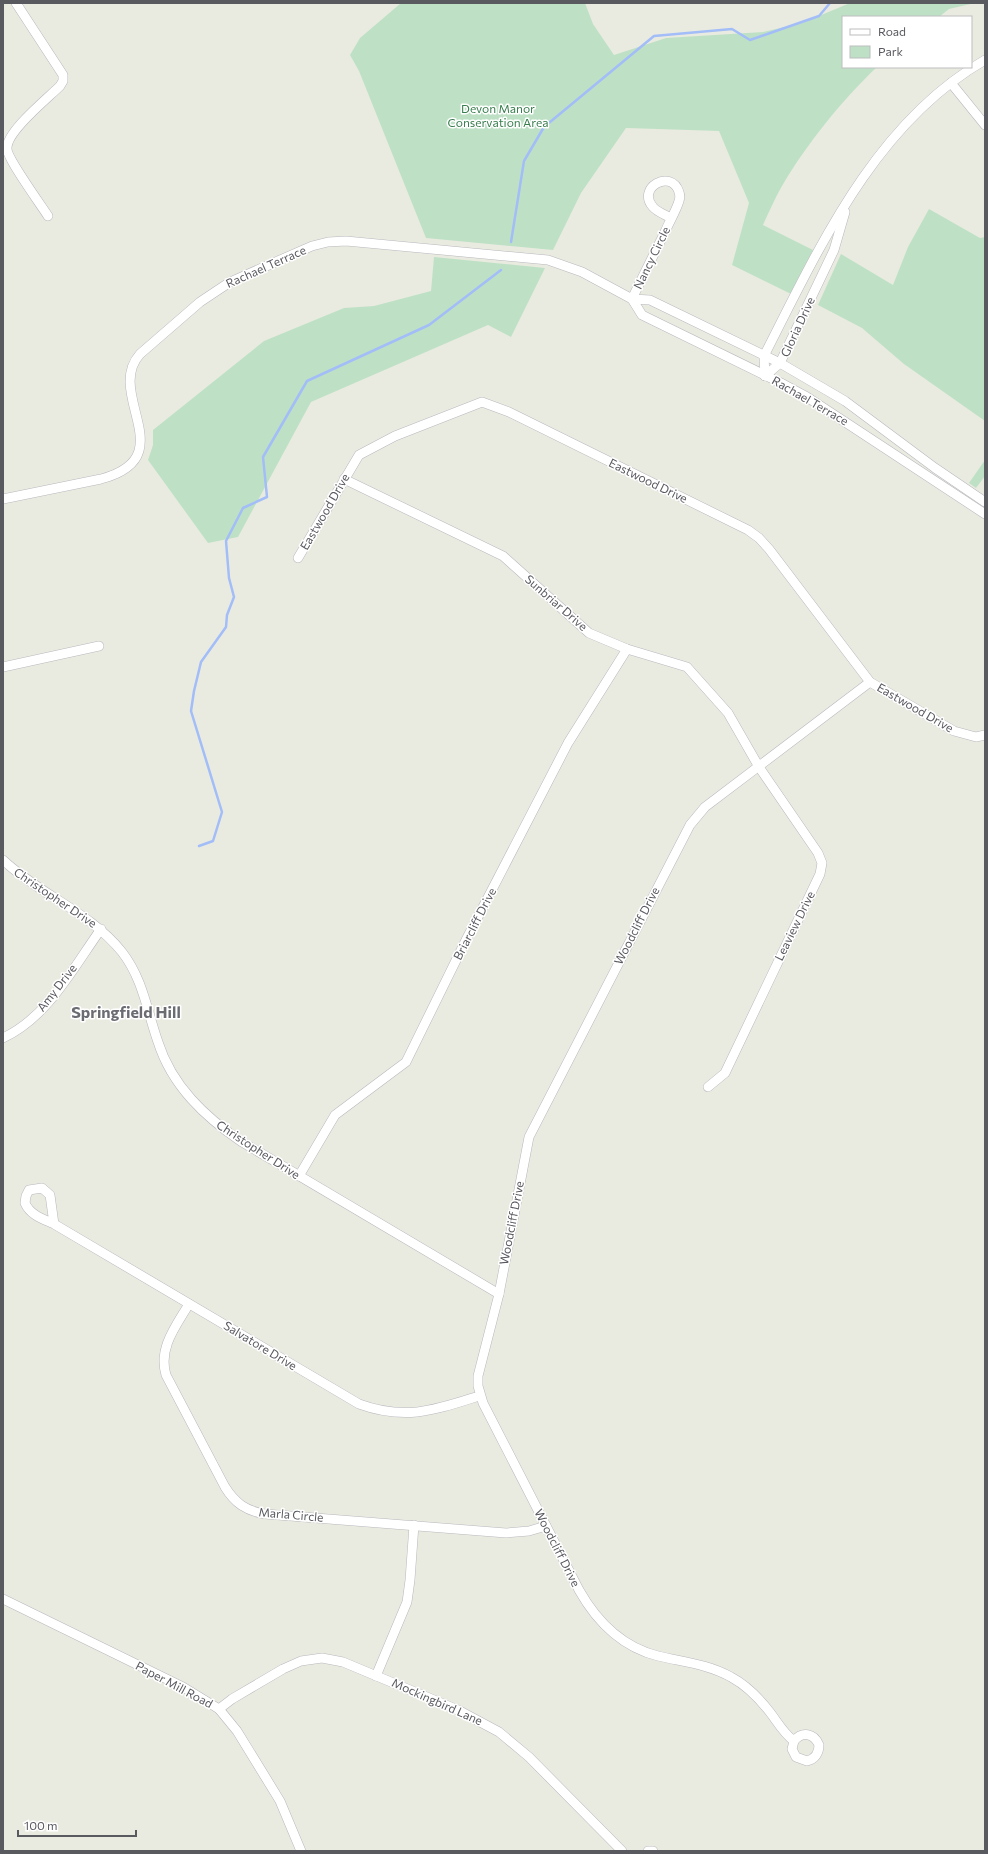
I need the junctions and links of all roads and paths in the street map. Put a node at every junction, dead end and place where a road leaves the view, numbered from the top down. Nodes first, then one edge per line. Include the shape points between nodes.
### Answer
1 (16, 3) edge
2 (985, 60) edge
3 (951, 83) junction
4 (985, 125) edge
5 (849, 200) junction
6 (48, 216) dead end
7 (672, 218) dead end
8 (632, 298) junction
9 (764, 356) junction
10 (780, 364) junction
11 (766, 376) junction
12 (344, 479) junction
13 (3, 499) edge
14 (985, 502) edge
15 (985, 514) edge
16 (298, 558) dead end
17 (99, 646) dead end
18 (627, 649) junction
19 (3, 667) edge
20 (870, 682) junction
21 (985, 735) edge
22 (759, 767) junction
23 (3, 860) edge
24 (101, 929) junction
25 (3, 1038) edge
26 (708, 1087) dead end
27 (298, 1176) junction
28 (54, 1224) dead end
29 (499, 1294) junction
30 (189, 1304) junction
31 (479, 1396) junction
32 (414, 1525) junction
33 (546, 1526) junction
34 (3, 1599) edge
35 (376, 1676) junction
36 (219, 1709) junction
37 (794, 1741) dead end
38 (302, 1851) edge
39 (622, 1851) edge
40 (648, 1851) edge
41 (653, 1851) edge

1 - 6 street via 63,75 60,86 18,127 9,139 6,149
2 - 3 street, Gloria Drive
3 - 4 street
3 - 5 street, Gloria Drive via 898,133 872,165
5 - 9 street, Gloria Drive via 820,248
5 - 10 street, Gloria Drive via 834,250
7 - 8 street, Nancy Circle
8 - 9 street, Rachael Terrace via 650,300
8 - 11 street, Rachael Terrace via 642,315
8 - 13 street, Rachael Terrace via 582,272 548,260 356,241 328,242 312,246 222,287 200,302 137,357 131,369 130,379 141,443 138,455 126,469 101,479
9 - 10 street, Rachael Terrace
9 - 11 street, Gloria Drive
10 - 11 street, Gloria Drive
10 - 14 street, Rachael Terrace via 855,408
11 - 15 street, Rachael Terrace via 807,397
12 - 16 street, Eastwood Drive
12 - 18 street, Sunbriar Drive via 503,556 589,633
12 - 20 street, Eastwood Drive via 359,455 379,443 461,409 482,402 492,405 748,530 759,538 784,567
17 - 19 street
18 - 22 street, Sunbriar Drive via 687,667 728,713
18 - 27 street, Briarcliff Drive via 568,743 406,1062 335,1115
20 - 21 street, Eastwood Drive via 954,731 976,736
20 - 22 street, Woodcliff Drive
22 - 26 street, Leaview Drive via 818,853 822,869 725,1073
22 - 29 street, Woodcliff Drive via 705,807 690,825 529,1137
23 - 24 street, Christopher Drive via 30,882
24 - 25 street, Amy Drive via 48,1002 28,1021
24 - 27 street, Christopher Drive via 130,964 143,991 162,1053 192,1101 230,1134
27 - 29 street, Christopher Drive
28 - 30 street, Salvatore Drive
29 - 31 street, Woodcliff Drive via 478,1376
30 - 31 street, Salvatore Drive via 348,1398 371,1408 397,1413 421,1412
30 - 32 street, Marla Circle via 168,1341 163,1367 233,1499 243,1507 261,1513
31 - 33 street, Woodcliff Drive
32 - 33 street, Marla Circle via 515,1533
32 - 35 street via 406,1602
33 - 37 street, Woodcliff Drive via 584,1599 595,1616 608,1629 640,1650 702,1665 730,1676 758,1698
34 - 36 street, Paper Mill Road via 183,1687
35 - 36 street, Mockingbird Lane via 336,1660 308,1659 282,1669
35 - 39 street, Mockingbird Lane via 466,1713 505,1736 539,1766
36 - 38 street, Paper Mill Road via 237,1731 280,1800
40 - 41 street

